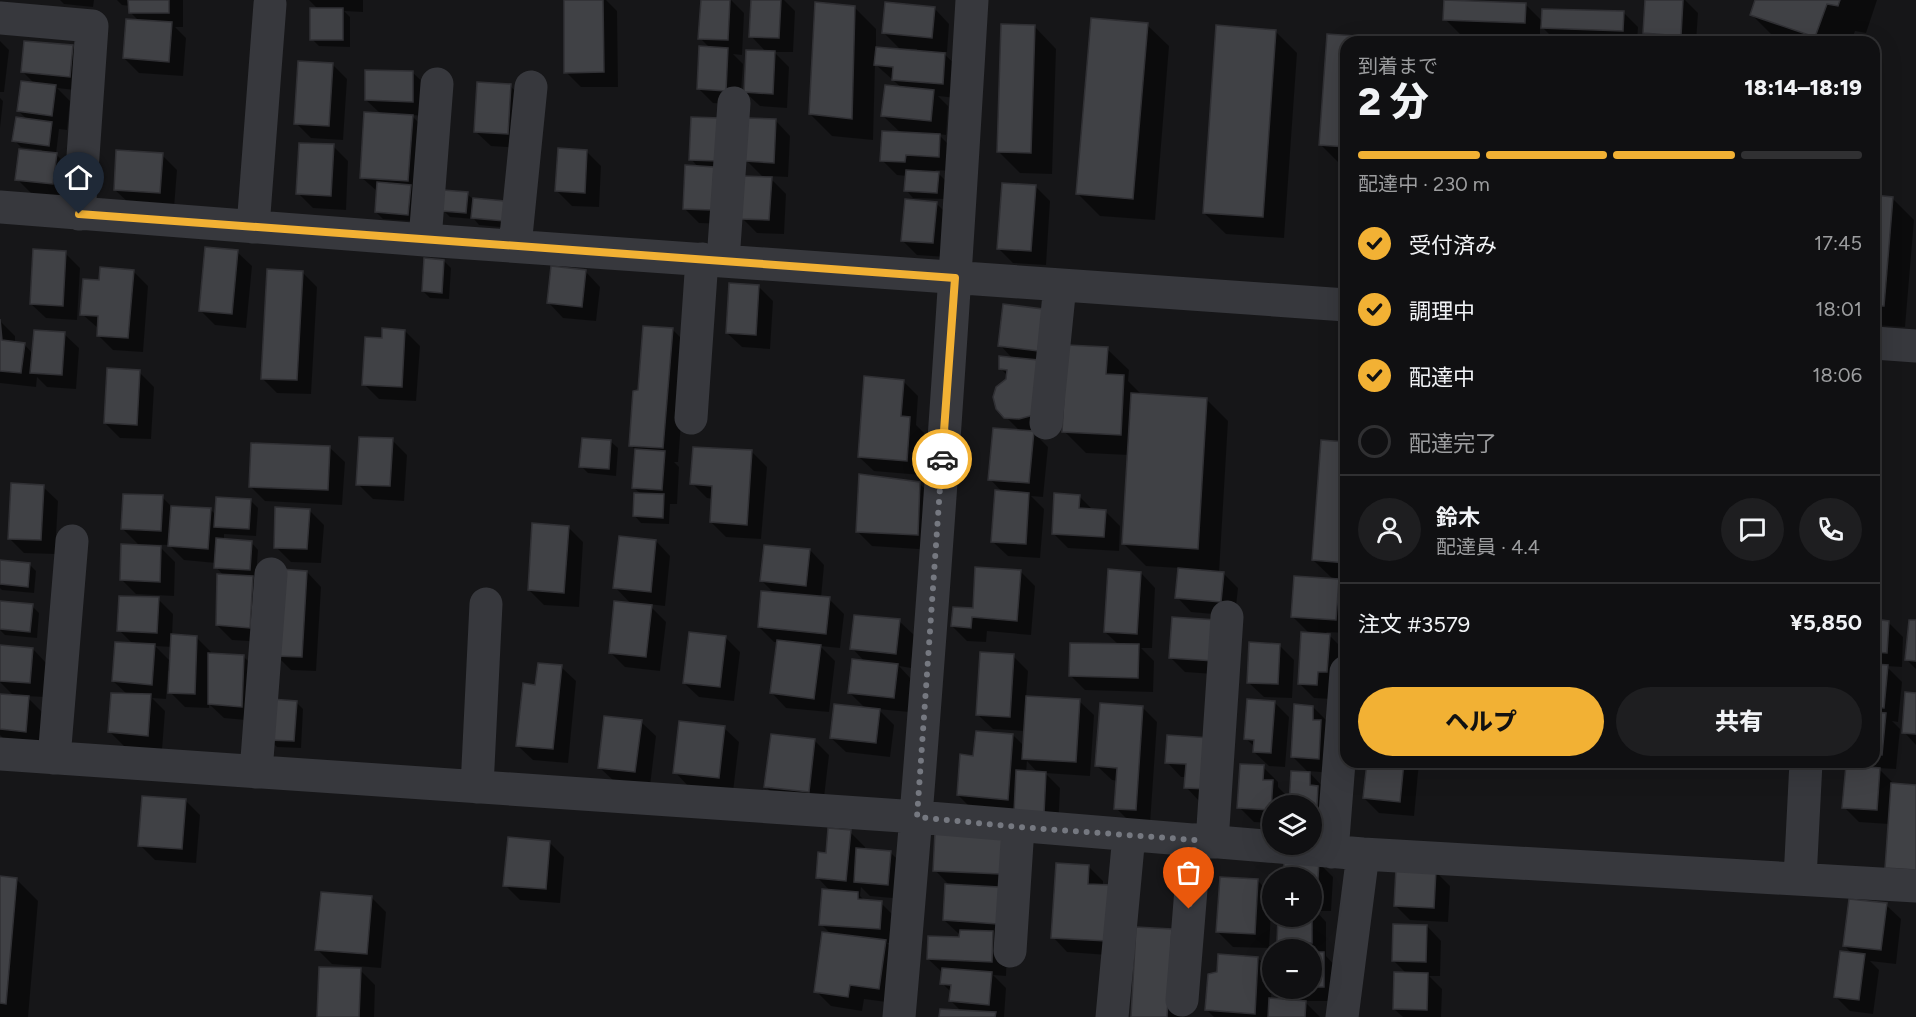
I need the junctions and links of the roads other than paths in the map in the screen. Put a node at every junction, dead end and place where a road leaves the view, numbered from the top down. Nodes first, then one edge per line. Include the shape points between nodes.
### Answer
1 (972, 0) edge
2 (270, 4) dead end
3 (0, 18) edge
4 (437, 84) dead end
5 (531, 87) dead end
6 (735, 103) dead end
7 (0, 207) edge
8 (79, 214) junction
9 (253, 227) junction
10 (425, 240) junction
11 (515, 246) junction
12 (712, 260) junction
13 (955, 278) junction
14 (1060, 285) junction
15 (1340, 305) edge
16 (1880, 343) edge
17 (1916, 346) edge
18 (691, 418) dead end
19 (1046, 423) dead end
20 (72, 541) dead end
21 (271, 574) dead end
22 (486, 604) dead end
23 (1227, 617) dead end
24 (0, 754) edge
25 (54, 758) junction
26 (1347, 768) edge
27 (1806, 768) edge
28 (255, 772) junction
29 (477, 787) junction
30 (917, 817) junction
31 (1018, 827) junction
32 (1129, 835) junction
33 (1203, 841) junction
34 (1348, 853) junction
35 (1800, 879) junction
36 (1916, 886) edge
37 (1010, 951) dead end
38 (1182, 1000) dead end
39 (899, 1017) edge
40 (1113, 1017) edge
41 (1342, 1017) edge

1 - 13 street
2 - 9 street
3 - 8 street via 92,26
4 - 10 street
5 - 11 street
6 - 12 street
7 - 8 street
8 - 9 street
9 - 10 street
10 - 11 street
11 - 12 street
12 - 13 street
12 - 18 street
13 - 14 street
13 - 30 street
14 - 15 street
14 - 19 street
16 - 17 street
20 - 25 street
21 - 28 street
22 - 29 street
23 - 33 street
24 - 25 street
25 - 28 street
26 - 34 street
27 - 35 street
28 - 29 street
29 - 30 street
30 - 31 street
30 - 39 street
31 - 32 street
31 - 37 street
32 - 33 street
32 - 40 street
33 - 34 street
33 - 38 street
34 - 35 street
34 - 41 street
35 - 36 street

